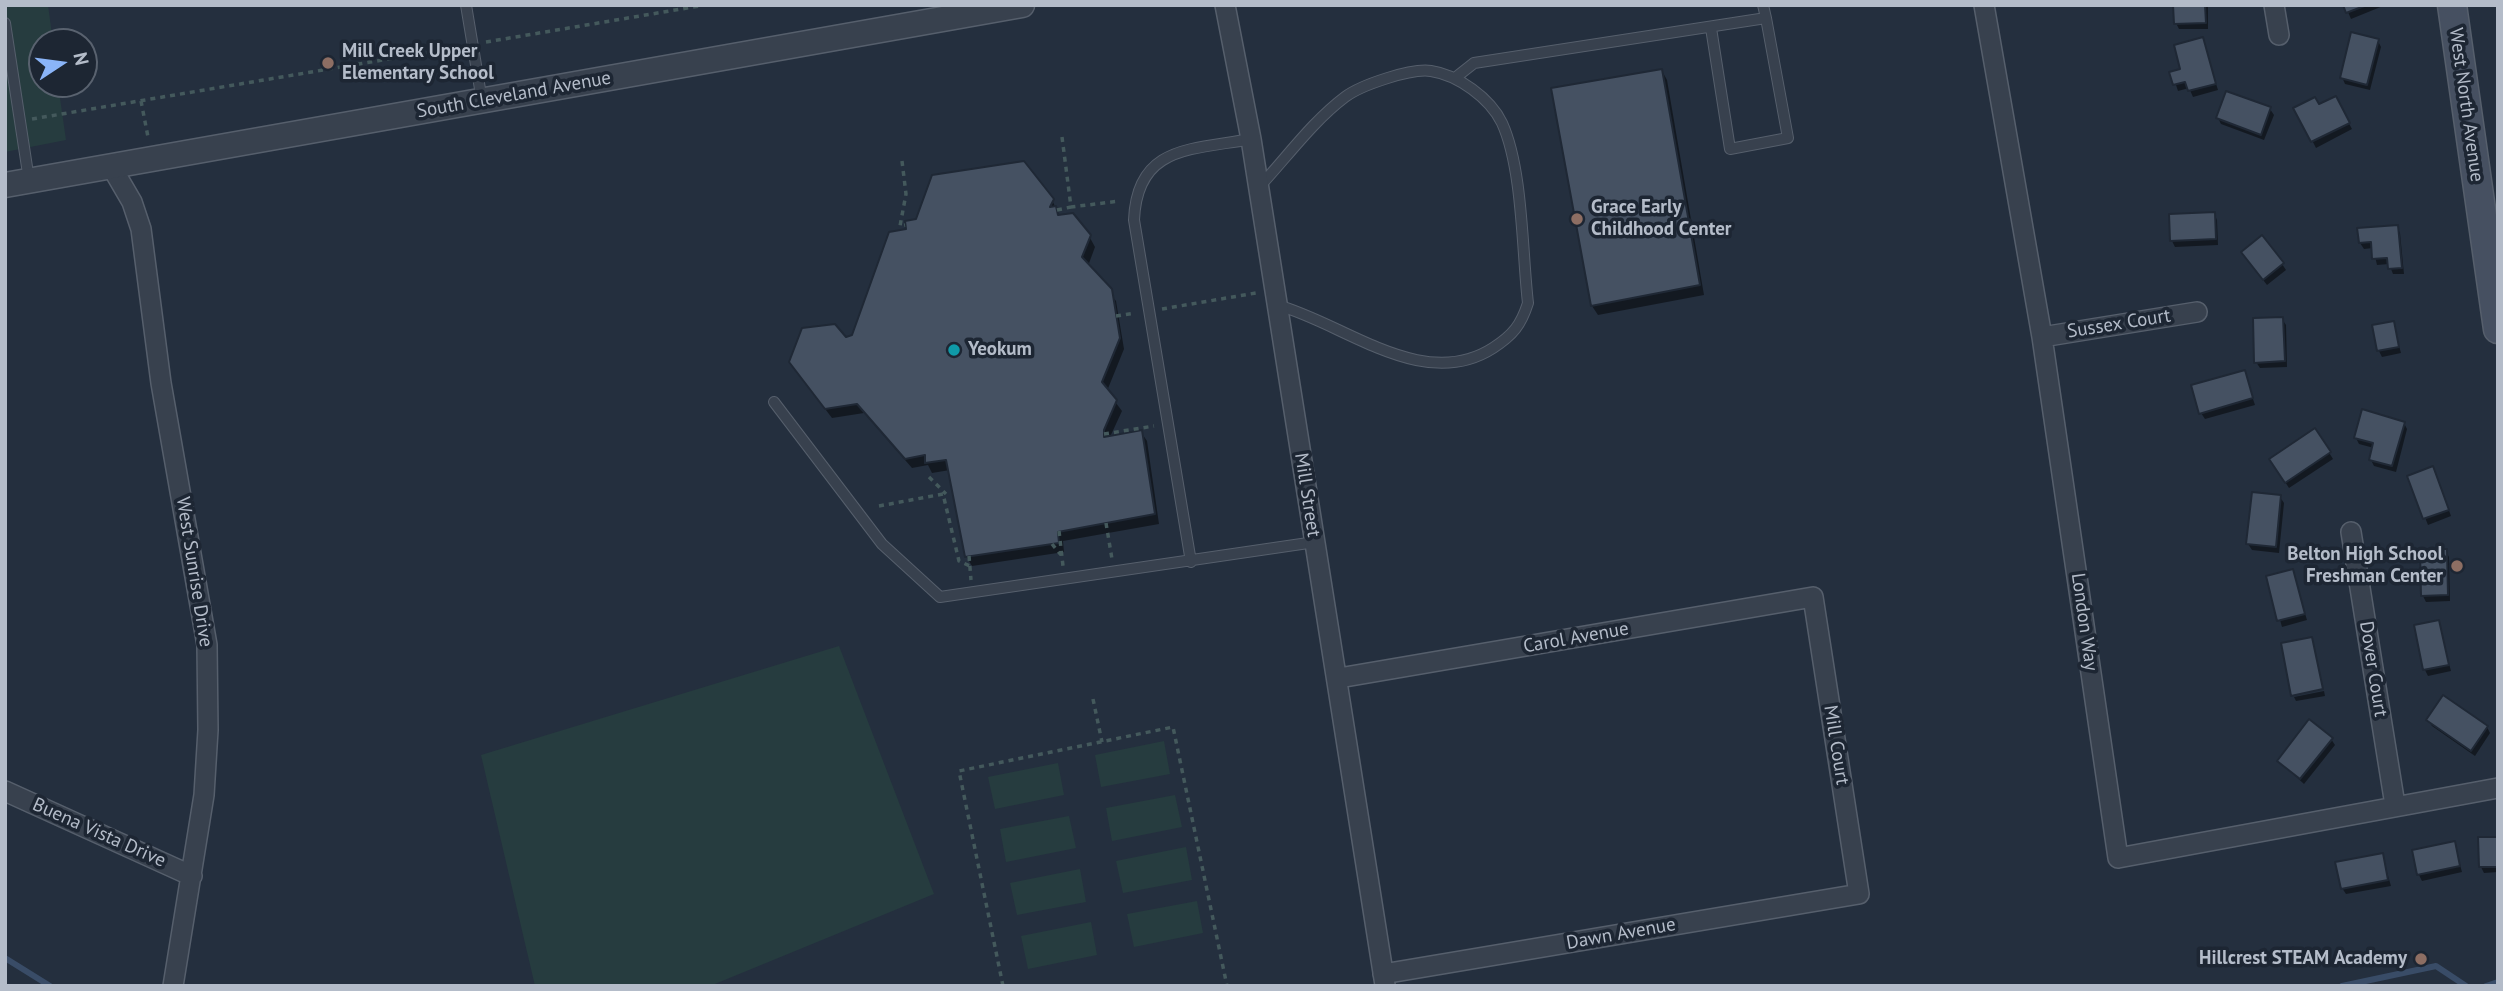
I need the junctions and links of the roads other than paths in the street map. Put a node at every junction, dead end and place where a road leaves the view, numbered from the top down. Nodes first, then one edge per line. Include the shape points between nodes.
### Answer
1 (466, 5) edge
2 (1023, 5) edge
3 (1225, 5) edge
4 (1763, 5) edge
5 (1984, 5) edge
6 (2274, 5) edge
7 (2452, 5) edge
8 (1766, 18) junction
9 (5, 23) edge
10 (1711, 28) junction
11 (2279, 35) dead end
12 (1455, 78) junction
13 (482, 101) junction
14 (1251, 139) junction
15 (111, 166) junction
16 (17, 183) edge
17 (1259, 187) junction
18 (1277, 305) junction
19 (2197, 312) dead end
20 (2498, 330) edge
21 (2042, 337) junction
22 (774, 402) dead end
23 (2351, 532) dead end
24 (1315, 542) junction
25 (1191, 562) junction
26 (1813, 597) joint
27 (1339, 678) junction
28 (2498, 788) edge
29 (5, 791) edge
30 (2395, 805) junction
31 (192, 876) junction
32 (1858, 894) joint
33 (1384, 980) edge
34 (173, 986) edge

1 - 13 lane
2 - 13 street, South Cleveland Avenue
3 - 14 street, Mill Street
4 - 8 lane
5 - 21 street, London Way
6 - 11 street
7 - 20 main road, West North Avenue
8 - 10 lane
8 - 10 lane via 1788,138 1730,149
9 - 16 lane via 21,121
10 - 12 lane via 1474,63
12 - 17 lane via 1428,70 1384,79 1346,97
12 - 18 lane via 1481,97 1501,122 1513,160 1528,303 1521,325 1488,352 1467,360 1416,361 1304,312
13 - 15 street, South Cleveland Avenue
14 - 17 street, Mill Street
14 - 25 lane via 1170,153 1150,167 1135,196 1134,220
15 - 16 street, South Cleveland Avenue
15 - 31 street, West Sunrise Drive via 141,229 161,383 207,645 204,795
17 - 18 street, Mill Street
18 - 24 street, Mill Street
19 - 21 street, Sussex Court
21 - 30 street, London Way via 2118,858
22 - 25 lane via 882,544 940,597
23 - 30 street, Dover Court
24 - 25 lane
24 - 27 street, Mill Street
26 - 27 street, Carol Avenue
26 - 32 street, Mill Court
27 - 33 street, Mill Street
28 - 30 street, London Way
29 - 31 street, Buena Vista Drive
31 - 34 street, West Sunrise Drive
32 - 33 street, Dawn Avenue

